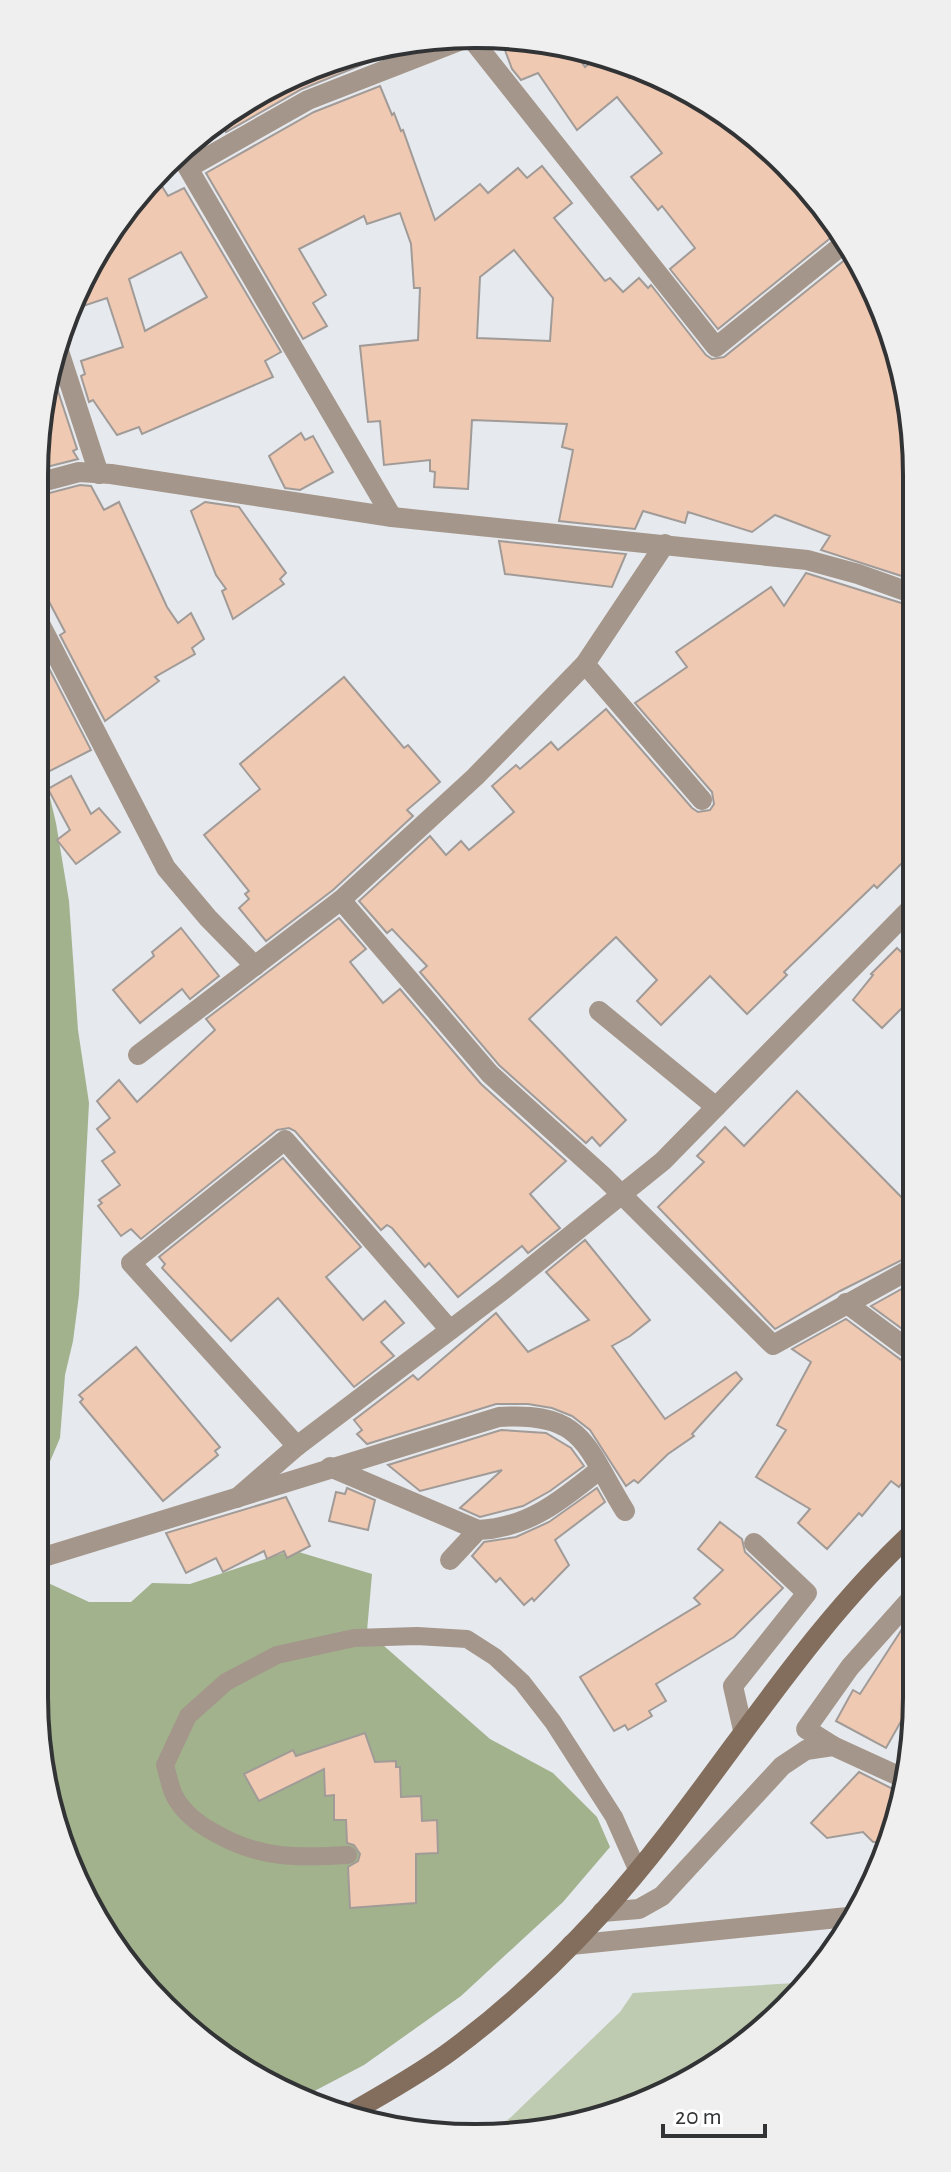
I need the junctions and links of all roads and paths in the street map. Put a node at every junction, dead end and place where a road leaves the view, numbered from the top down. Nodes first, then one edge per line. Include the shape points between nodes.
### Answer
1 (469, 48) edge
2 (429, 51) edge
3 (212, 143) edge
4 (838, 249) edge
5 (63, 364) edge
6 (99, 474) junction
7 (48, 480) edge
8 (392, 517) junction
9 (665, 544) junction
10 (903, 590) edge
11 (48, 639) edge
12 (585, 664) junction
13 (702, 800) dead end
14 (341, 900) junction
15 (903, 916) edge
16 (255, 966) junction
17 (599, 1011) dead end
18 (138, 1055) dead end
19 (716, 1107) junction
20 (622, 1195) junction
21 (903, 1273) edge
22 (846, 1303) junction
23 (450, 1330) junction
24 (903, 1345) edge
25 (297, 1446) junction
26 (330, 1467) junction
27 (599, 1470) junction
28 (237, 1498) junction
29 (625, 1511) dead end
30 (478, 1530) junction
31 (903, 1542) edge
32 (754, 1543) dead end
33 (48, 1556) edge
34 (450, 1560) dead end
35 (903, 1608) edge
36 (743, 1730) junction
37 (833, 1746) junction
38 (896, 1775) edge
39 (348, 1855) dead end
40 (637, 1869) junction
41 (602, 1912) junction
42 (841, 1918) edge
43 (571, 1945) junction
44 (360, 2107) edge

1 - 4 street via 716,347
2 - 3 street
3 - 8 street via 188,168
5 - 6 street
6 - 7 street via 79,472
6 - 8 street
8 - 9 street
9 - 10 street via 807,560
9 - 12 street
11 - 16 street via 166,868
12 - 13 street
12 - 14 street via 475,777
14 - 16 street
14 - 20 street via 490,1074
15 - 19 street
16 - 18 street
17 - 19 street
19 - 20 street
20 - 22 street via 773,1345
20 - 23 street
21 - 22 street
22 - 24 street
23 - 25 street
23 - 25 street via 285,1140 131,1263
25 - 28 street
26 - 27 street via 478,1422 524,1415 549,1418 570,1429 590,1448
26 - 28 street
26 - 30 street
27 - 29 street
27 - 30 street via 551,1509 496,1530
28 - 33 street
30 - 34 street
31 - 36 street
32 - 36 street via 807,1593 733,1686
35 - 37 street via 850,1667 806,1729
36 - 40 street
37 - 38 street
37 - 41 street via 806,1750 782,1766 662,1896 639,1909
39 - 40 lane via 268,1855 233,1844 195,1822 175,1796 165,1765 188,1716 226,1682 277,1655 354,1638 417,1636 467,1639 522,1682 594,1783
40 - 41 street
41 - 43 street
42 - 43 street
43 - 44 street via 450,2052

